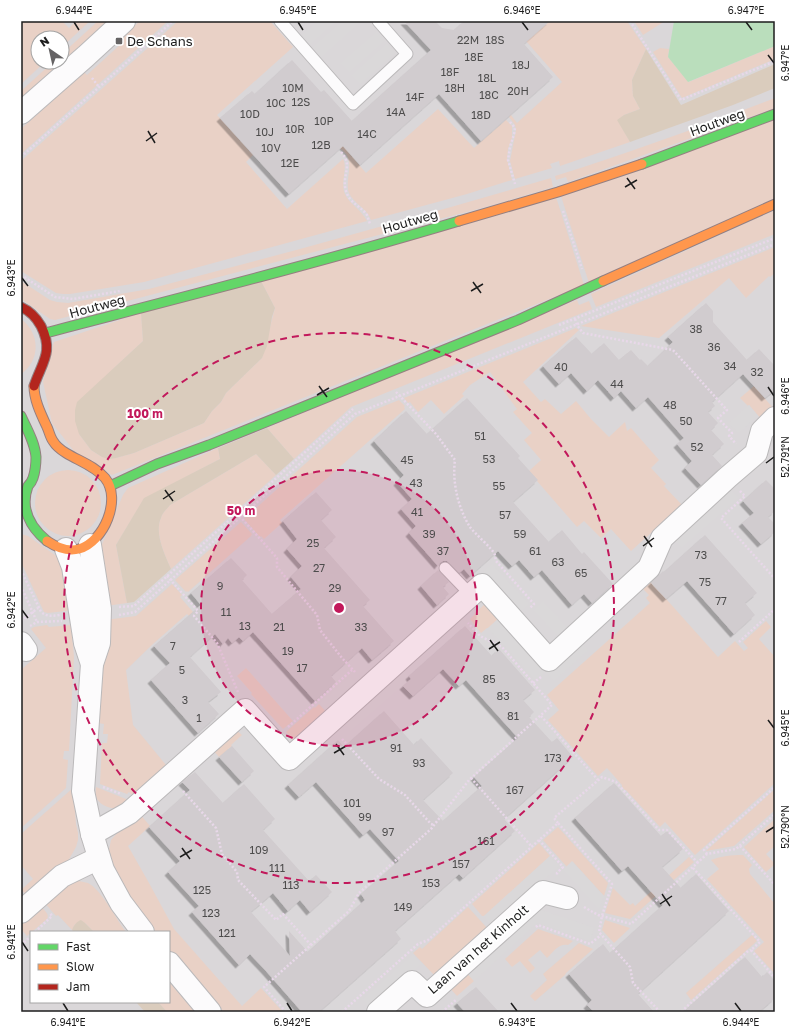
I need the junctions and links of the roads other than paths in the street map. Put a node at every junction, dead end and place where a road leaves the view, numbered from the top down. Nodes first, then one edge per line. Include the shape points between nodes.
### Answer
1 (124, 21) edge
2 (280, 21) edge
3 (378, 21) edge
4 (21, 113) edge
5 (775, 114) edge
6 (775, 204) edge
7 (21, 307) edge
8 (45, 334) junction
9 (21, 416) edge
10 (775, 418) edge
11 (110, 486) junction
12 (24, 520) edge
13 (90, 545) junction
14 (66, 549) junction
15 (445, 568) dead end
16 (464, 602) junction
17 (90, 615) junction
18 (92, 834) junction
19 (99, 858) junction
20 (560, 896) road end
21 (21, 912) edge
22 (141, 931) edge
23 (170, 965) edge
24 (210, 1012) edge
25 (378, 1012) edge

1 - 4 street
2 - 3 lane via 353,104 407,54
5 - 8 street, Houtweg via 653,160 558,192 402,238
6 - 11 street via 518,320 157,464
7 - 8 street via 36,317
8 - 11 street via 48,346 46,358 34,388 38,406 53,441 65,452 101,474
9 - 12 street via 36,455 33,477 26,496
10 - 16 street via 762,431 753,456 662,538 649,568 549,660 482,585
11 - 13 street via 110,514 97,539
12 - 14 street via 46,540
13 - 14 street via 79,549
13 - 17 street
14 - 17 street
15 - 16 lane
16 - 18 street via 289,759 245,710 129,813
17 - 18 street via 99,643 92,664 83,791
18 - 19 street
19 - 21 street via 62,876
19 - 22 street via 121,903
20 - 25 street, Laan van het Kinholt via 543,892 427,996 412,982
23 - 24 street

